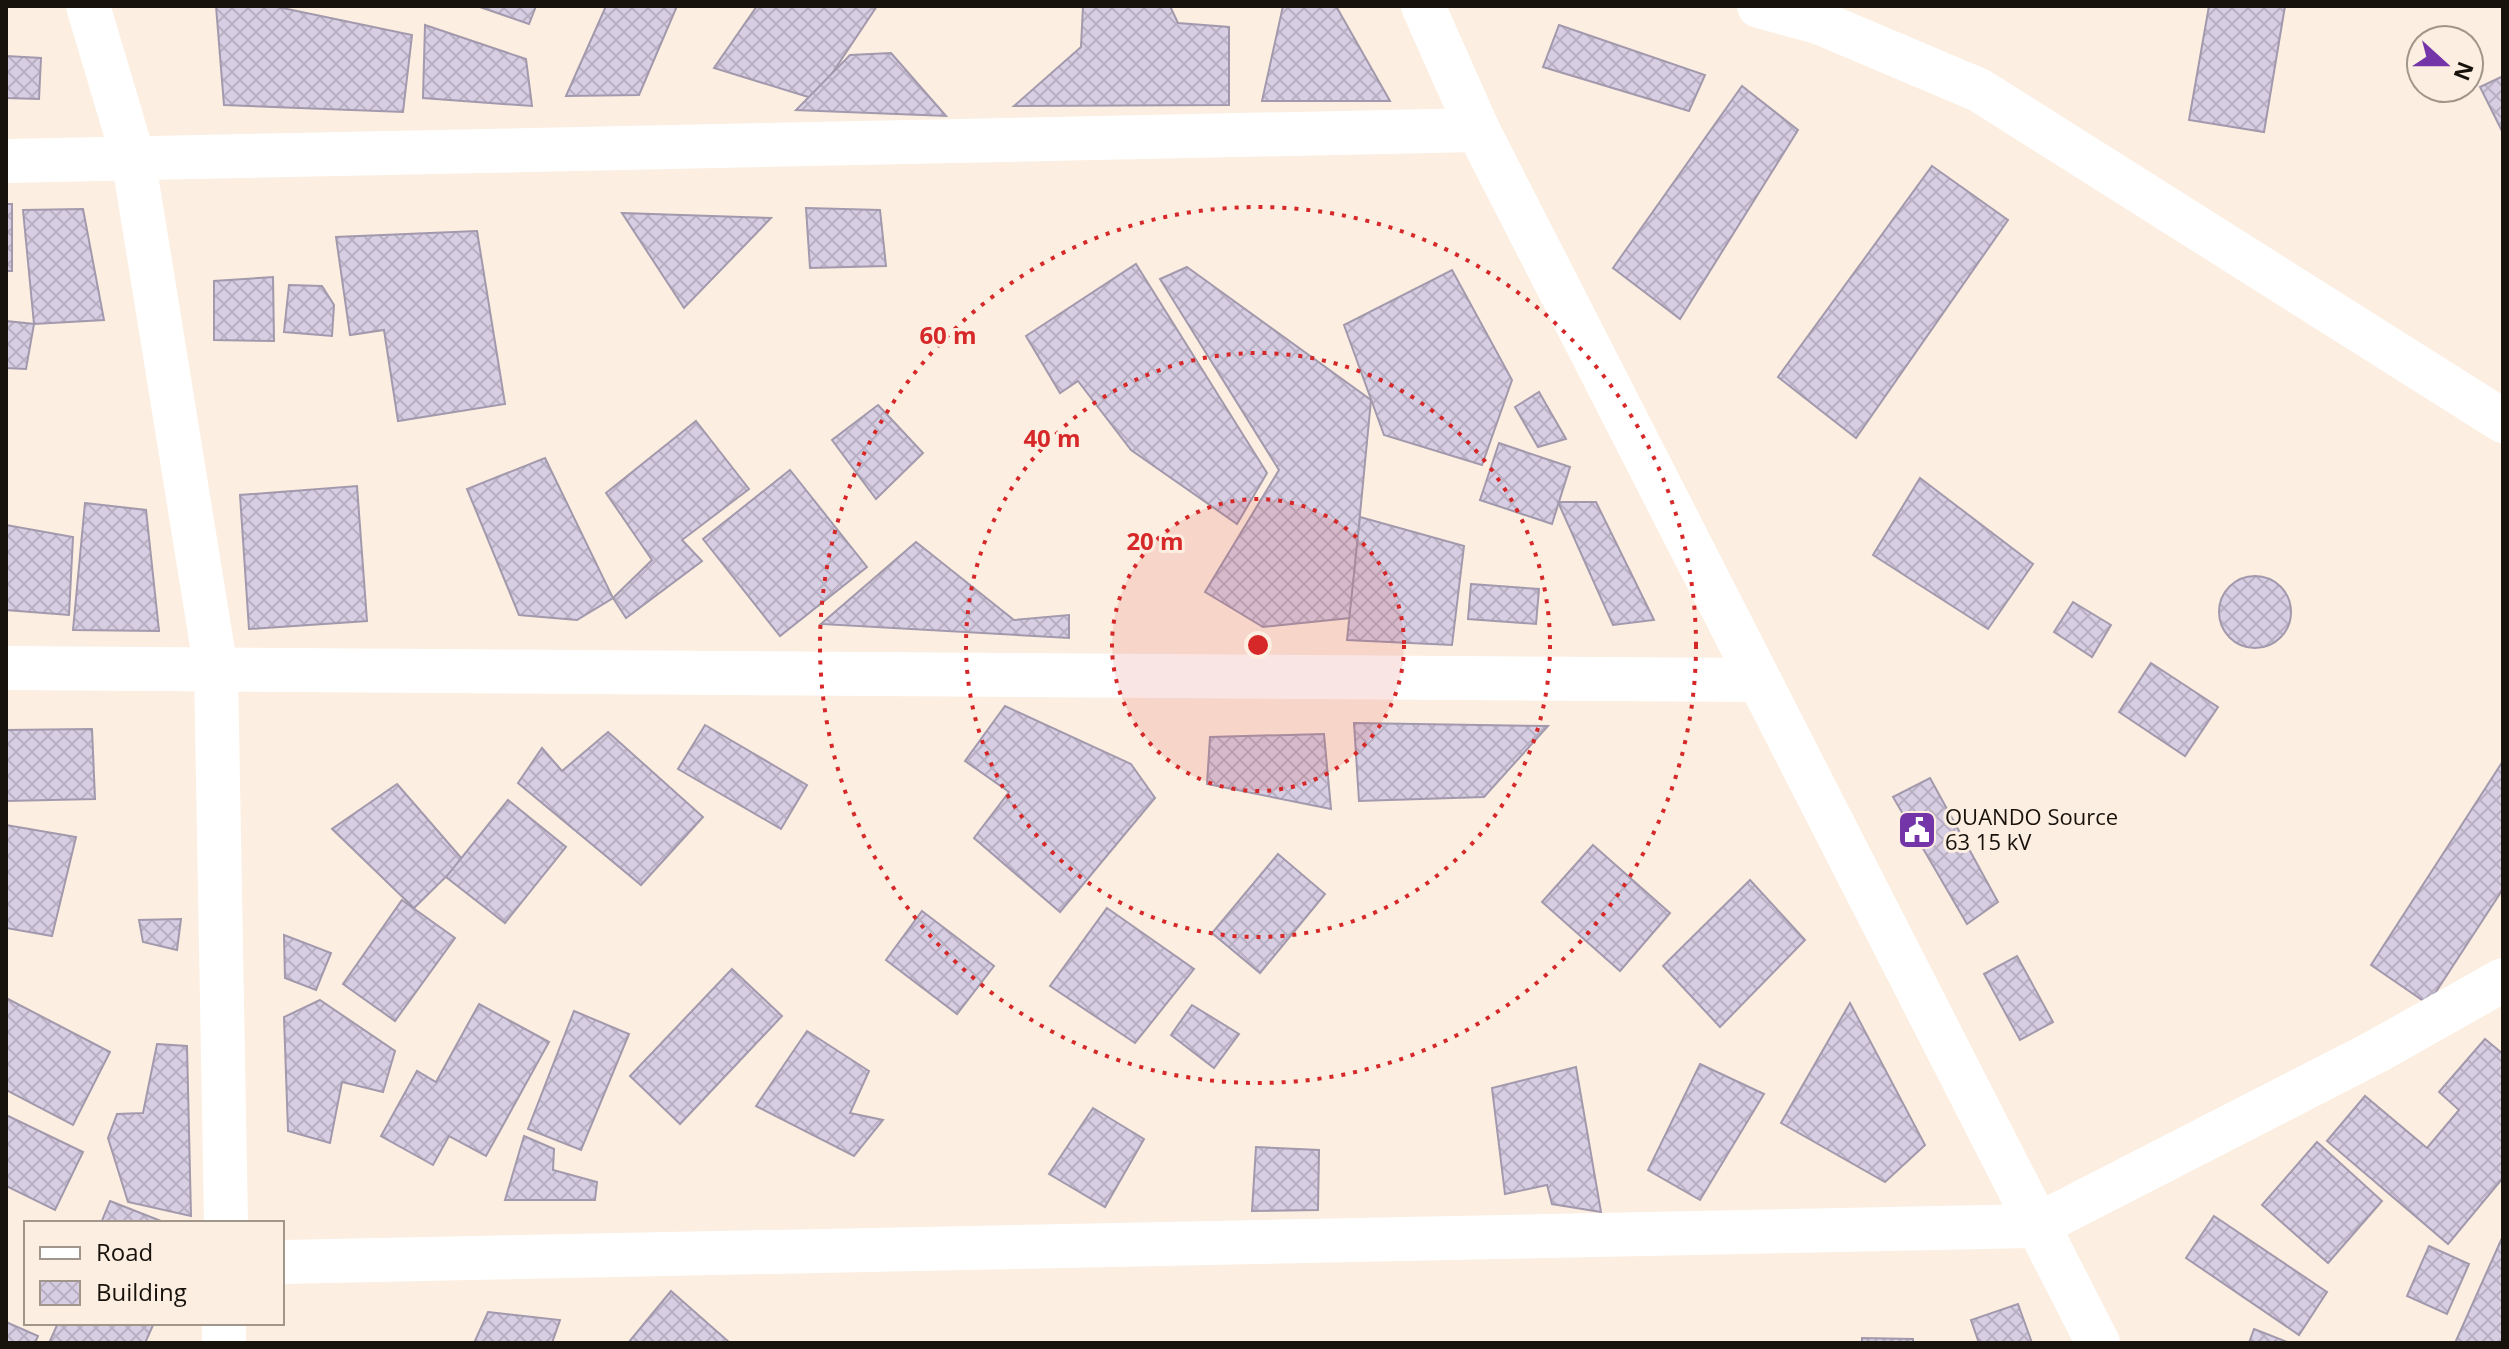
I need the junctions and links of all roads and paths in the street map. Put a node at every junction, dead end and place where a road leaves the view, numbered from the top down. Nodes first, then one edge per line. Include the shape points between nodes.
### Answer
1 (88, 6) edge
2 (1423, 6) edge
3 (1759, 6) edge
4 (1478, 130) junction
5 (133, 157) junction
6 (6, 161) edge
7 (2503, 421) edge
8 (6, 668) edge
9 (216, 670) junction
10 (1756, 680) junction
11 (2503, 980) edge
12 (226, 1221) edge
13 (2036, 1226) junction
14 (284, 1262) edge
15 (2098, 1343) edge

1 - 5 street
2 - 4 street
3 - 7 street via 1818,22 1979,90
4 - 5 street
4 - 10 street
5 - 6 street
5 - 9 street
8 - 9 street
9 - 10 street
9 - 12 street
10 - 13 street
11 - 13 street via 2377,1051
13 - 14 street
13 - 15 street

